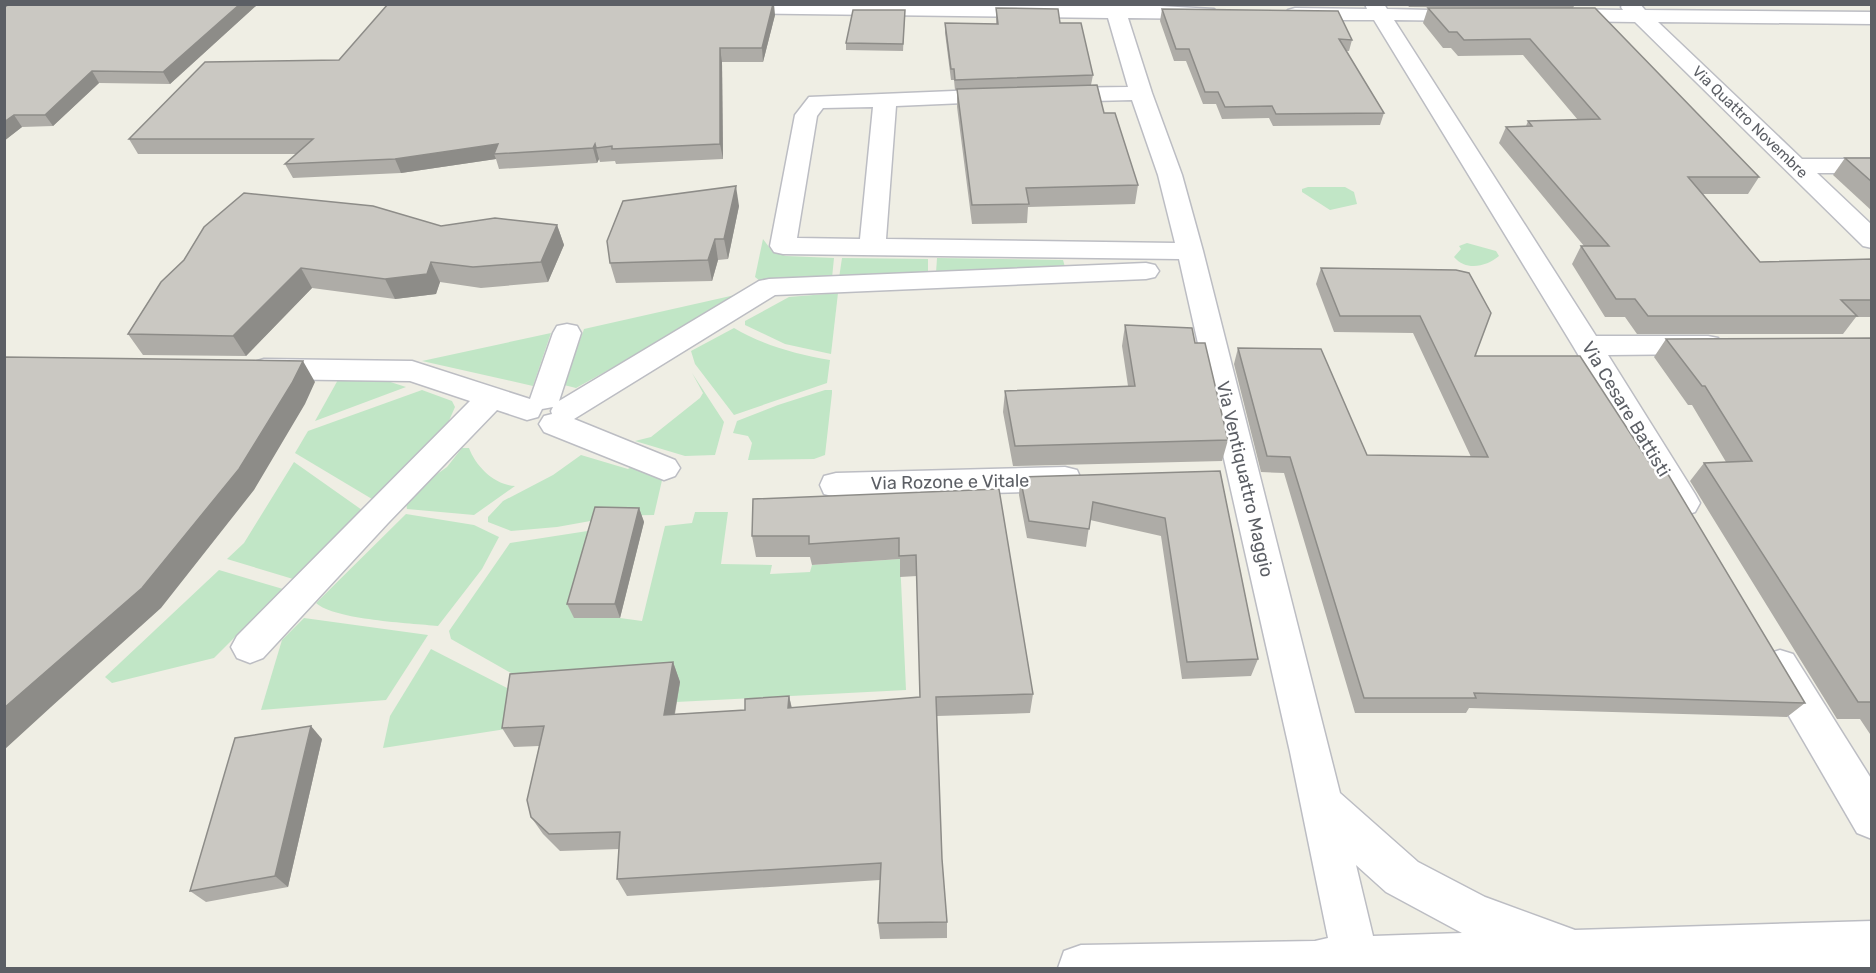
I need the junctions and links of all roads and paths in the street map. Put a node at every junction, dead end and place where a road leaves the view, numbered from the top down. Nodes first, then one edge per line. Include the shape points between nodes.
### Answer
1 (821, 6) edge
2 (714, 7) edge
3 (1115, 8) edge
4 (1377, 10) edge
5 (1634, 10) edge
6 (1231, 13) edge
7 (1277, 14) edge
8 (1486, 15) edge
9 (1533, 15) edge
10 (1872, 18) edge
11 (1141, 93) junction
12 (885, 100) junction
13 (1796, 166) junction
14 (1872, 166) edge
15 (1872, 240) edge
16 (872, 247) junction
17 (1185, 260) junction
18 (567, 333) dead end
19 (1740, 345) edge
20 (1588, 346) junction
21 (243, 369) edge
22 (492, 397) junction
23 (548, 411) junction
24 (664, 468) dead end
25 (1098, 478) edge
26 (836, 485) dead end
27 (1696, 526) edge
28 (1763, 637) edge
29 (250, 647) dead end
30 (1321, 804) junction
31 (1872, 819) edge
32 (1872, 944) edge
33 (1580, 954) junction
34 (1356, 964) edge
35 (1080, 969) edge

1 - 2 street
1 - 3 street
3 - 6 street
3 - 11 street, Via Ventiquattro Maggio
4 - 7 street
4 - 8 street
4 - 20 street, Via Cesare Battisti
5 - 9 street
5 - 10 street
5 - 13 street, Via Quattro Novembre
11 - 12 street
11 - 17 street, Via Ventiquattro Maggio via 1170,175
12 - 16 street
12 - 16 street via 817,102 806,115 783,246
13 - 14 street
13 - 15 street, Via Quattro Novembre
16 - 17 street
17 - 23 street via 770,287
17 - 30 street, Via Ventiquattro Maggio via 1231,475
18 - 23 street
19 - 20 street
20 - 27 street, Via Cesare Battisti
21 - 22 street via 412,371
22 - 23 street
22 - 29 street
23 - 24 street
25 - 26 street, Via Rozone e Vitale
28 - 31 street
30 - 33 street via 1402,876 1474,916
30 - 34 street, Via Ventiquattro Maggio
32 - 33 street
33 - 34 street
34 - 35 street via 1335,960 1315,964

